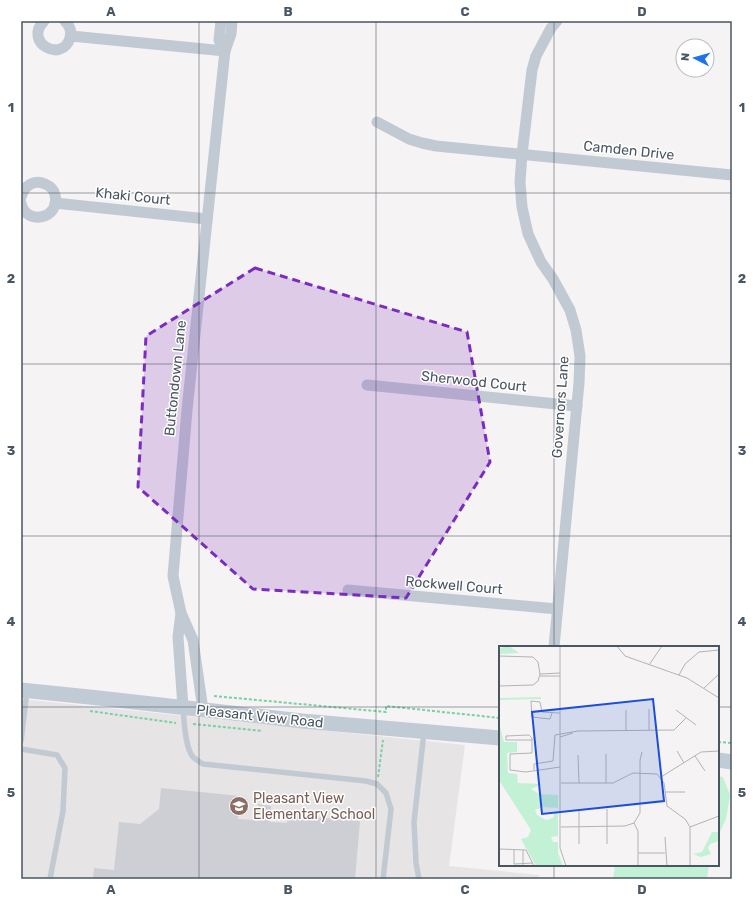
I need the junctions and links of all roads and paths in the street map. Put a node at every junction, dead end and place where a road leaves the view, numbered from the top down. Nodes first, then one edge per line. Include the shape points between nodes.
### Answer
1 (44, 21) edge
2 (65, 21) edge
3 (221, 21) edge
4 (232, 21) edge
5 (557, 21) edge
6 (71, 36) junction
7 (225, 52) junction
8 (377, 122) dead end
9 (522, 154) junction
10 (732, 175) edge
11 (21, 197) edge
12 (21, 203) edge
13 (55, 204) junction
14 (207, 219) junction
15 (367, 385) dead end
16 (577, 406) junction
17 (348, 590) dead end
18 (557, 609) junction
19 (181, 613) junction
20 (554, 646) edge
21 (24, 690) edge
22 (214, 696) dead end
23 (183, 707) junction
24 (203, 710) junction
25 (499, 718) edge
26 (424, 731) junction
27 (499, 738) edge
28 (21, 741) edge
29 (383, 741) dead end
30 (719, 742) edge
31 (732, 743) edge
32 (21, 749) edge
33 (719, 760) edge
34 (732, 762) edge
35 (377, 784) junction
36 (50, 879) edge
37 (383, 879) edge
38 (419, 879) edge

1 - 6 street via 38,34 39,40 46,48 56,50 66,46
2 - 6 street
3 - 7 street via 219,40
4 - 7 street
5 - 9 street, Governors Lane via 536,56 532,70
6 - 7 street
7 - 14 street, Buttondown Lane
8 - 9 street, Camden Drive via 422,143
9 - 10 street, Camden Drive
9 - 16 street, Governors Lane via 520,182 528,234 541,262 570,310 576,330 580,356
11 - 13 street via 27,186 42,183 51,188 56,198
12 - 13 street via 25,212 40,218 50,213
13 - 14 street, Khaki Court
14 - 19 street, Buttondown Lane via 186,410 174,576
15 - 16 street, Sherwood Court
16 - 18 street, Governors Lane
17 - 18 street, Rockwell Court
18 - 20 street, Governors Lane
19 - 23 street, Buttondown Lane via 178,637
19 - 24 street via 193,640
21 - 23 main road, Pleasant View Road
21 - 28 lane
22 - 25 path via 386,712 386,706
23 - 24 main road, Pleasant View Road
23 - 35 lane via 188,746 192,756 203,764
24 - 26 main road, Pleasant View Road
26 - 27 main road, Pleasant View Road
26 - 38 lane via 414,822
29 - 35 path
30 - 31 path
32 - 36 lane via 57,755 65,768 63,811
33 - 34 main road
35 - 37 lane via 386,793 391,809

